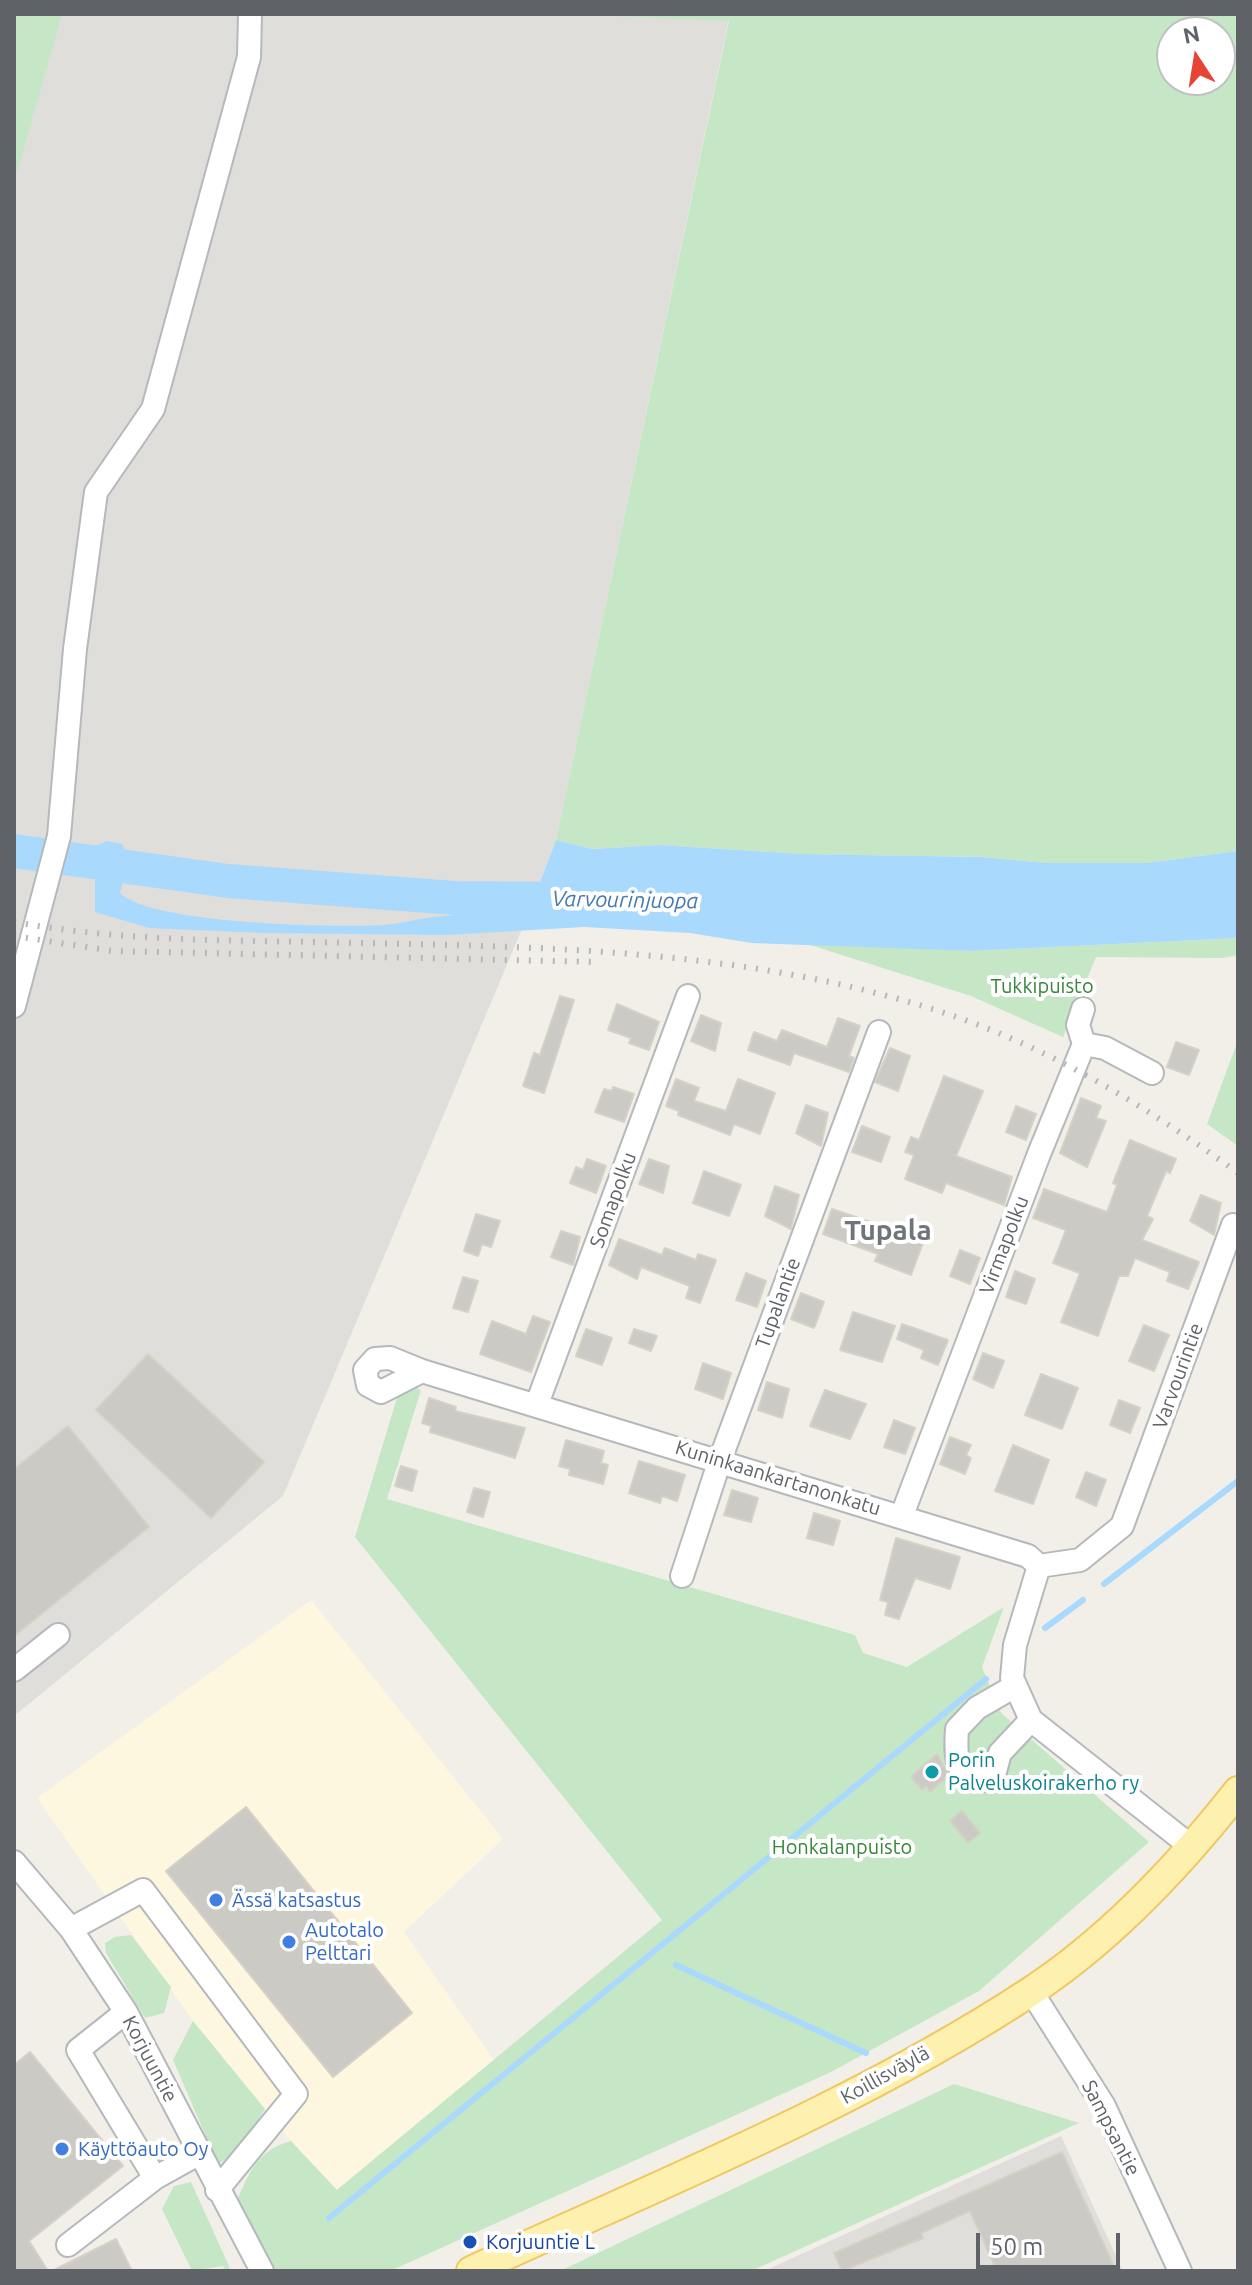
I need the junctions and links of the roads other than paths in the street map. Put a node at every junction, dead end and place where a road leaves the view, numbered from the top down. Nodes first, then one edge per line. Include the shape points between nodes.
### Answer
1 (250, 14) edge
2 (688, 996) dead end
3 (14, 1006) edge
4 (1083, 1009) dead end
5 (879, 1032) dead end
6 (1084, 1044) junction
7 (1152, 1073) dead end
8 (1233, 1225) dead end
9 (422, 1371) dead end
10 (537, 1404) junction
11 (720, 1460) junction
12 (902, 1515) junction
13 (1039, 1566) junction
14 (682, 1576) dead end
15 (58, 1635) dead end
16 (14, 1670) edge
17 (1015, 1686) junction
18 (1031, 1720) junction
19 (1238, 1791) edge
20 (1193, 1848) junction
21 (14, 1862) edge
22 (71, 1929) junction
23 (1031, 1991) junction
24 (126, 2012) junction
25 (200, 2153) junction
26 (155, 2178) junction
27 (217, 2190) junction
28 (68, 2245) dead end
29 (262, 2271) edge
30 (471, 2271) edge
31 (1180, 2271) edge

1 - 3 street via 249,57 153,409 96,492 75,649 59,836
2 - 10 street, Somapolku
4 - 6 street via 1078,1025
5 - 11 street, Tupalantie
6 - 7 street via 1105,1048
6 - 12 street, Virmapolku
8 - 13 street, Varvourintie via 1122,1526 1080,1560
9 - 10 street, Kuninkaankartanonkatu
10 - 11 street, Kuninkaankartanonkatu
11 - 12 street, Kuninkaankartanonkatu
11 - 14 street, Tupalantie
12 - 13 street, Kuninkaankartanonkatu via 1028,1556
13 - 17 street via 1015,1645
15 - 16 street
17 - 18 street
17 - 18 street via 977,1708 957,1729 955,1758 966,1776 978,1782 993,1779 1000,1753
18 - 20 street
19 - 20 main road, Koillisväylä
20 - 23 main road, Koillisväylä via 1119,1922
21 - 22 street, Korjuuntie
22 - 24 street, Korjuuntie
22 - 27 street via 143,1890 296,2094
23 - 30 main road, Koillisväylä via 869,2087
23 - 31 street, Sampsantie via 1104,2106
24 - 25 street, Korjuuntie
24 - 26 street via 78,2050
25 - 26 street
25 - 27 street, Korjuuntie
26 - 28 street
27 - 29 street, Korjuuntie

